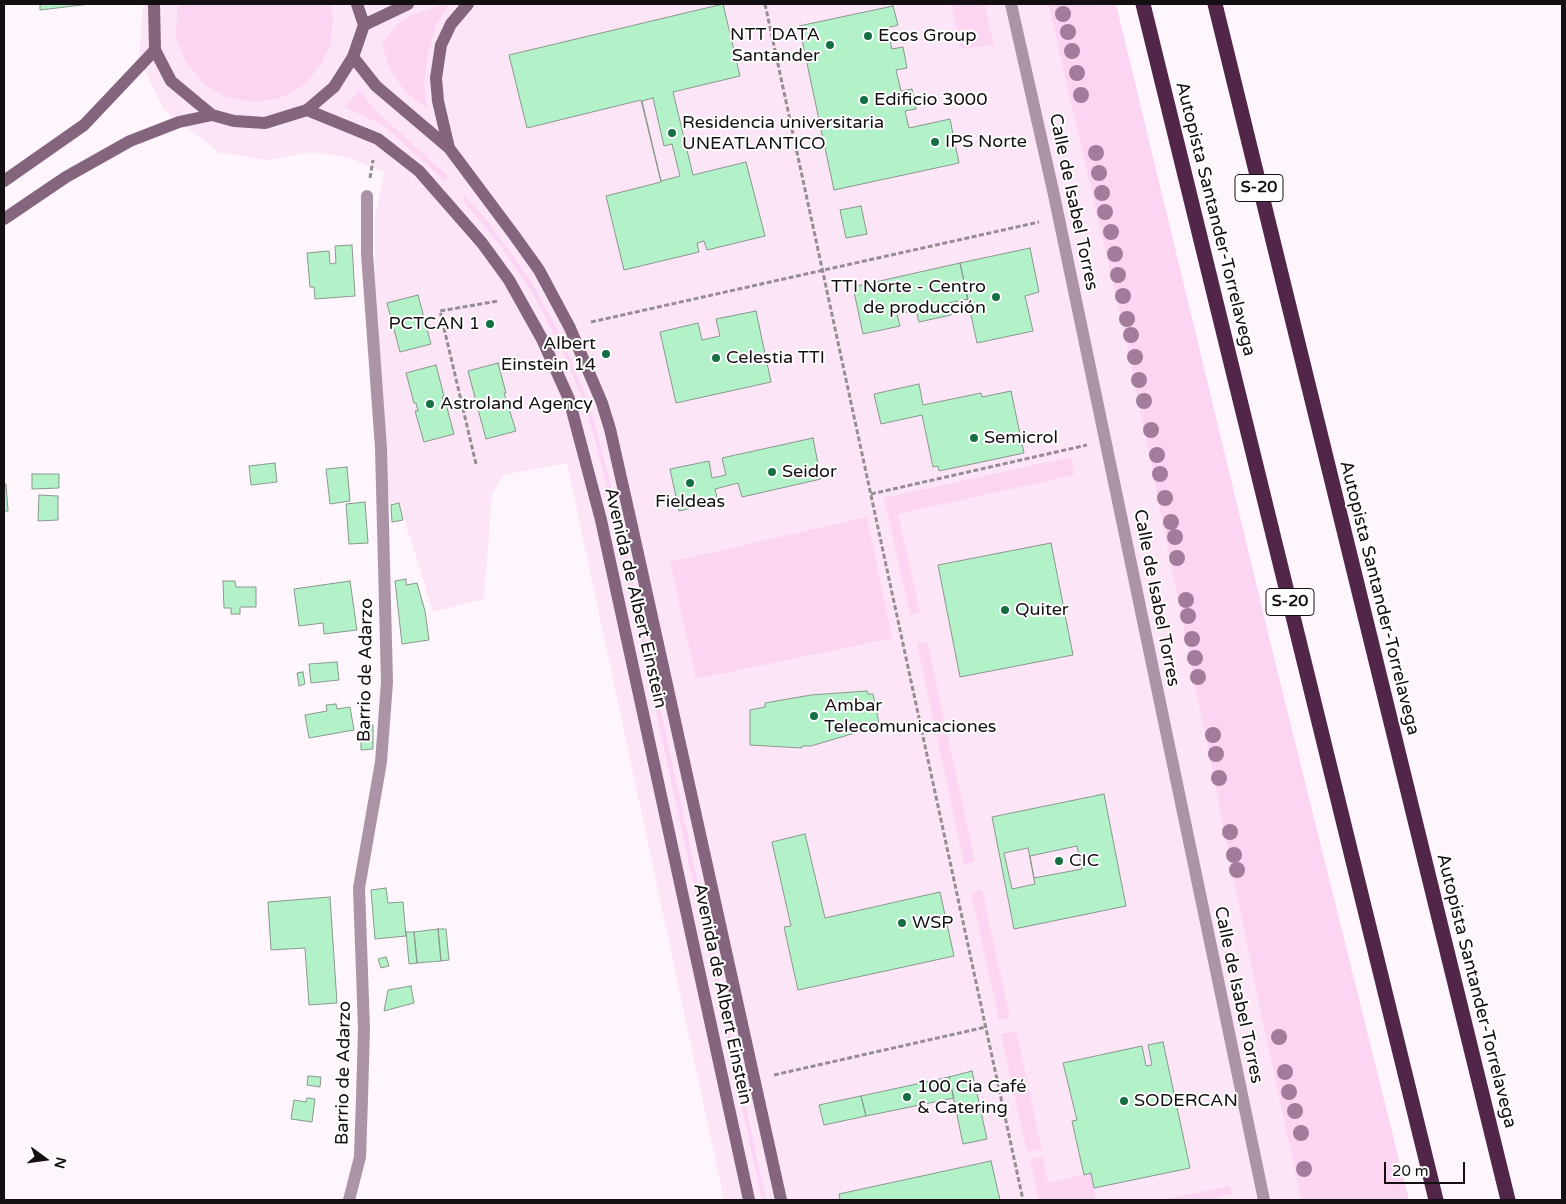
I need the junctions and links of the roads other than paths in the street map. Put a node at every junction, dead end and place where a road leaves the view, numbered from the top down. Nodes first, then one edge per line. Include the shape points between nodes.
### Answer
1 (154, 4) edge
2 (358, 4) edge
3 (408, 4) edge
4 (468, 4) edge
5 (1011, 4) edge
6 (1143, 4) edge
7 (1214, 4) edge
8 (364, 25) junction
9 (155, 50) junction
10 (353, 56) junction
11 (307, 110) junction
12 (212, 115) junction
13 (449, 148) junction
14 (4, 181) edge
15 (367, 196) road end
16 (4, 220) edge
17 (349, 1200) edge
18 (749, 1200) edge
19 (781, 1200) edge
20 (1264, 1200) edge
21 (1436, 1200) edge
22 (1508, 1200) edge

1 - 9 main road
2 - 8 main road
3 - 8 main road
4 - 13 main road, Avenida de Albert Einstein via 451,24 441,45 436,78
5 - 20 street, Calle de Isabel Torres
6 - 21 highway, Autopista Santander-Torrelavega / S-20
7 - 22 highway, Autopista Santander-Torrelavega / S-20
8 - 10 main road
9 - 12 main road via 171,81
9 - 14 main road via 84,125
10 - 11 main road via 334,87
10 - 13 main road, Avenida de Albert Einstein via 376,86
11 - 12 main road via 265,123 234,121
11 - 18 main road, Avenida de Albert Einstein via 378,139 420,171 509,280 542,339 569,399 601,520
12 - 16 main road via 179,122 130,141 66,177
13 - 19 main road, Avenida de Albert Einstein via 539,270 570,328 602,403
15 - 17 street, Barrio de Adarzo via 366,254 381,448 387,682 381,762 359,888 364,1029 362,1098 360,1157

